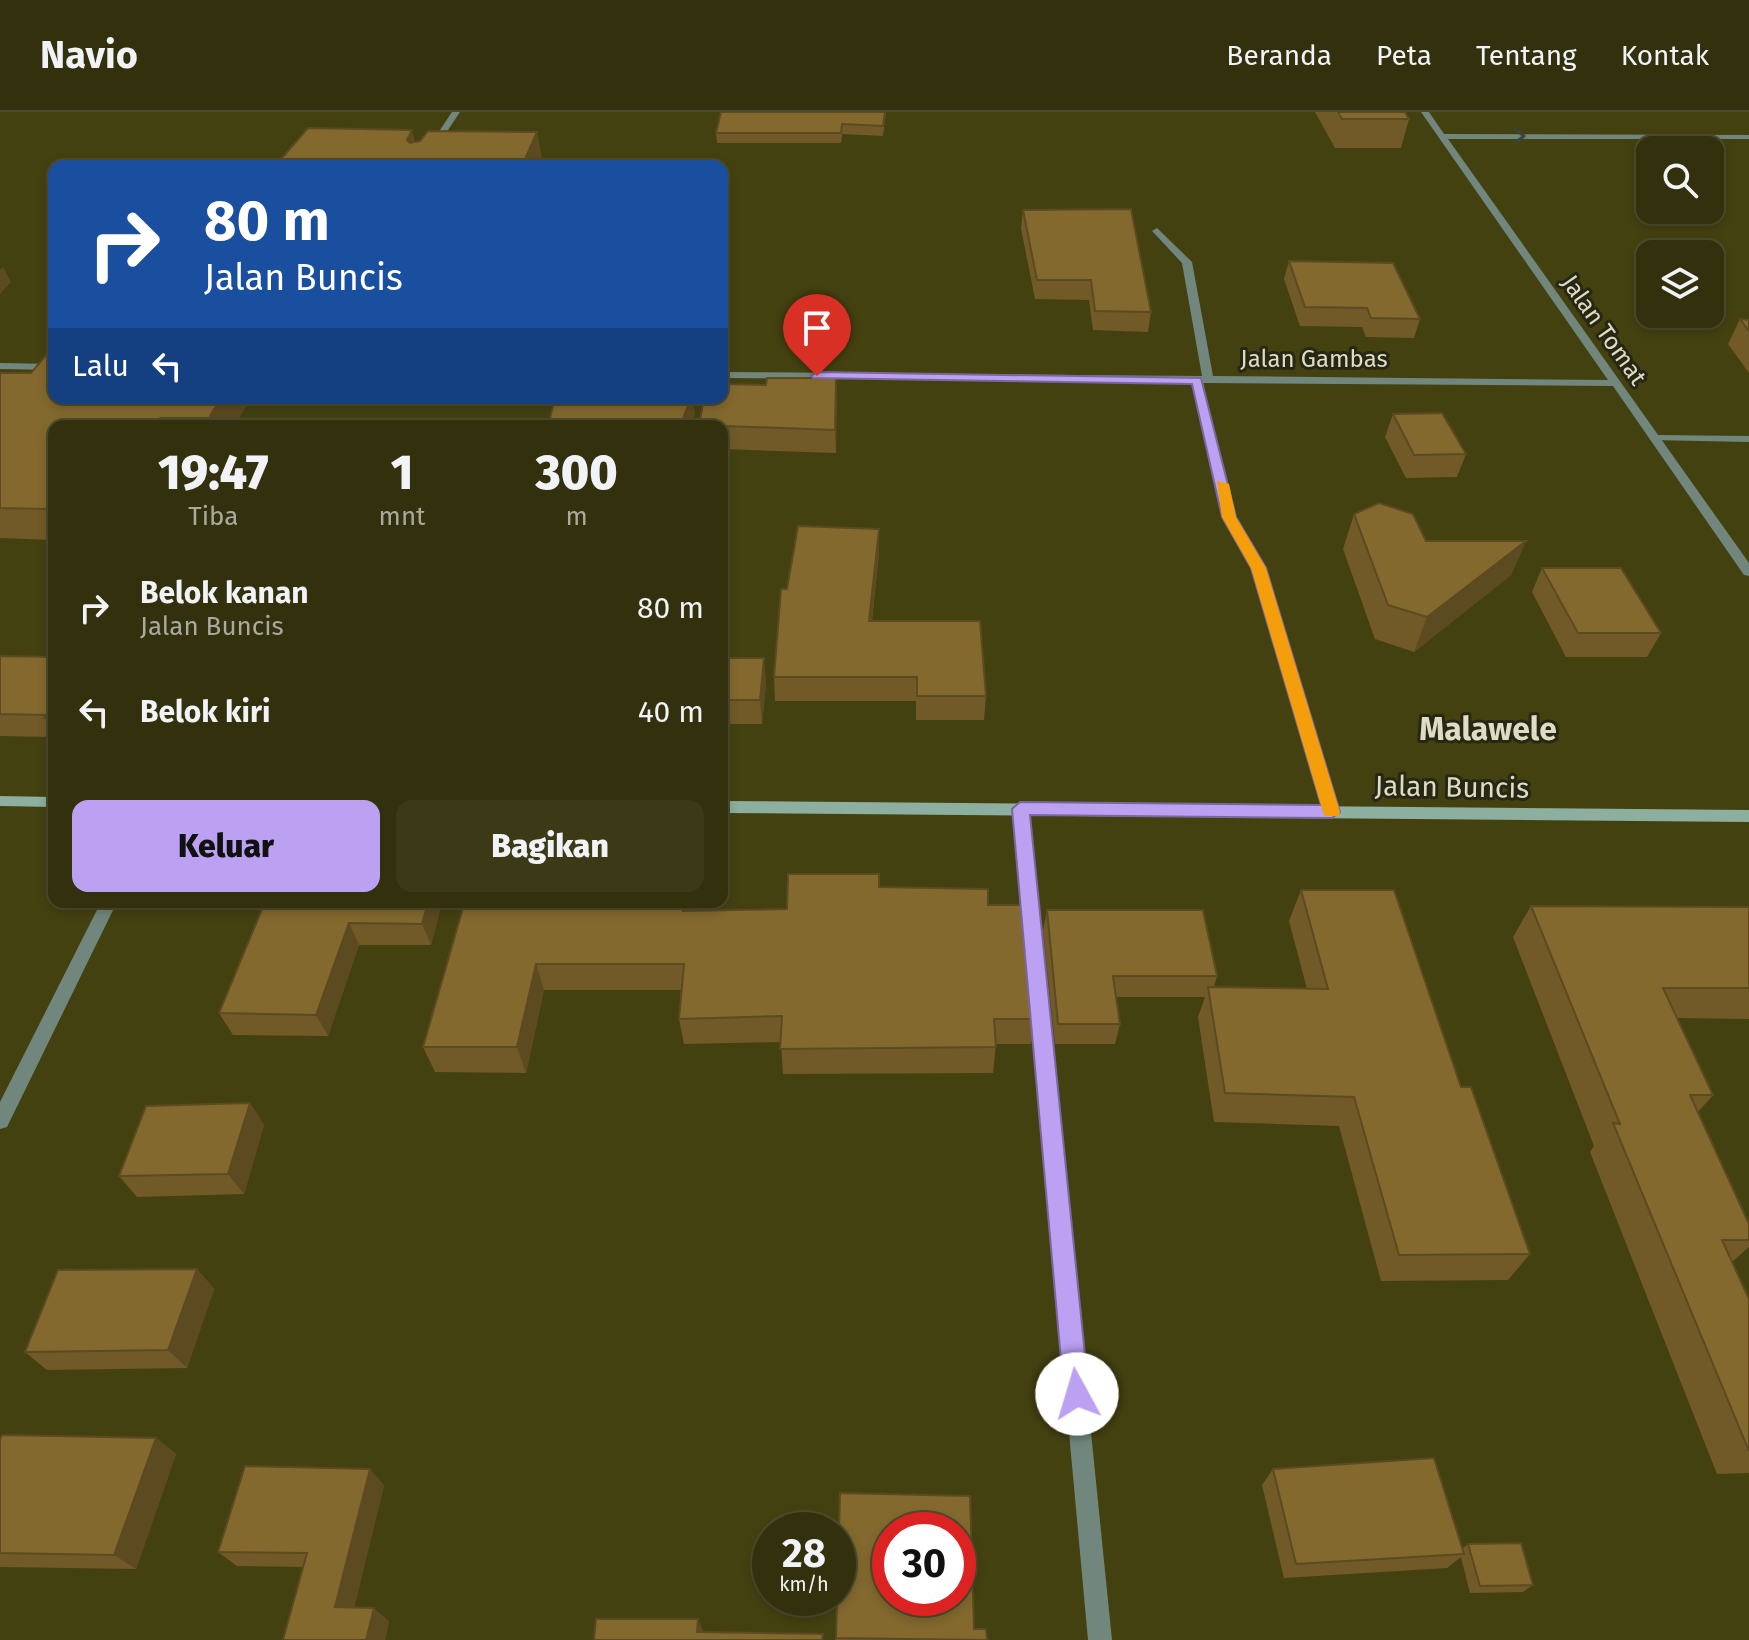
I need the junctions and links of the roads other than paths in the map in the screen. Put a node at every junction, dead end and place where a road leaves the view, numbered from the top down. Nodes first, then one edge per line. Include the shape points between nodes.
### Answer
1 (456, 112) edge
2 (1425, 112) edge
3 (1441, 136) junction
4 (1749, 137) edge
5 (424, 160) edge
6 (1157, 231) dead end
7 (0, 366) edge
8 (48, 367) edge
9 (728, 375) edge
10 (1202, 380) junction
11 (1617, 383) junction
12 (1655, 438) junction
13 (1749, 439) edge
14 (1749, 572) edge
15 (0, 801) edge
16 (48, 802) edge
17 (728, 807) edge
18 (1020, 809) junction
19 (1332, 812) junction
20 (1749, 816) edge
21 (106, 908) edge
22 (0, 1121) edge
23 (1100, 1640) edge

1 - 5 street
2 - 3 street, Jalan Tomat
3 -> 4 street
3 - 11 street, Jalan Tomat
6 - 10 street via 1187,262
7 - 8 street
9 - 10 street, Jalan Gambas
10 - 11 street, Jalan Gambas
10 - 19 street via 1229,517 1258,568
11 - 12 street, Jalan Tomat
12 - 13 street
12 - 14 street, Jalan Tomat
15 - 16 street
17 - 18 street, Jalan Buncis
18 - 19 street, Jalan Buncis
18 - 23 street
19 - 20 street, Jalan Buncis
21 - 22 street

